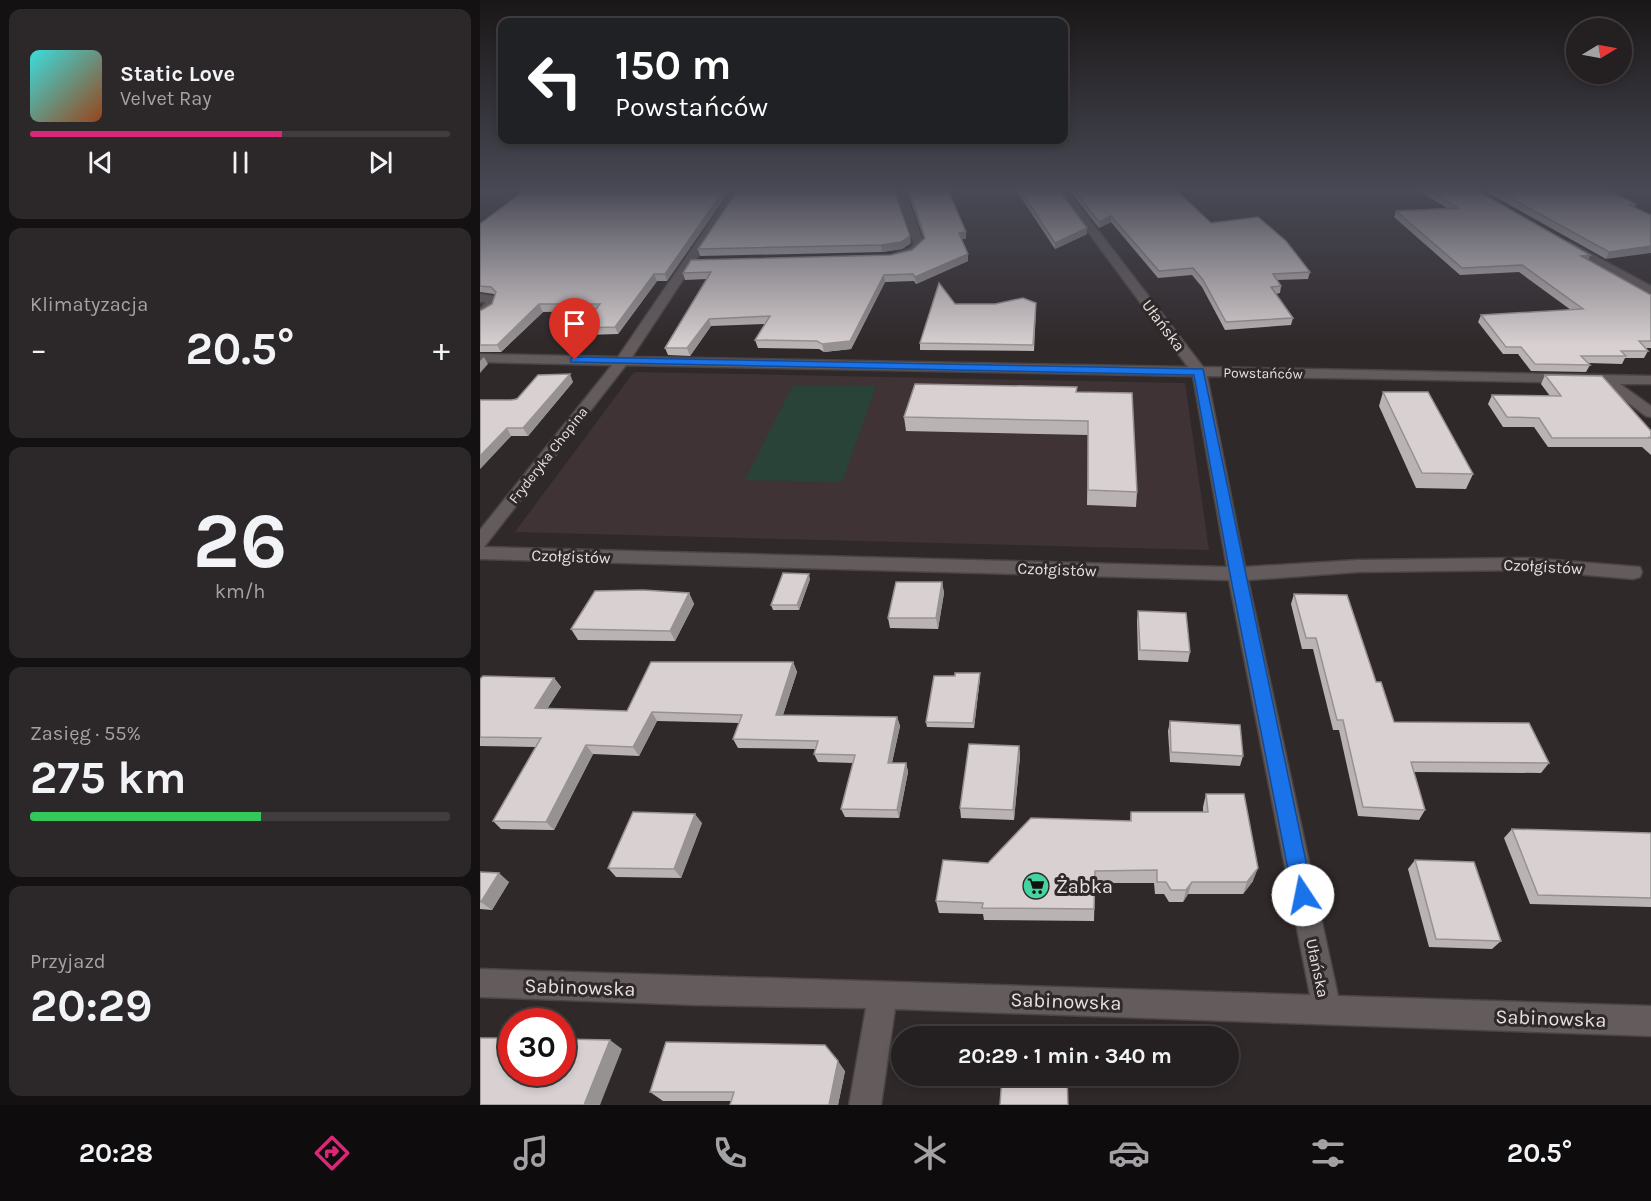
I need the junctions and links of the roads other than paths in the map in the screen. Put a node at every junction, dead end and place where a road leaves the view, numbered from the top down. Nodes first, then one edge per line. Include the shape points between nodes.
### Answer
1 (702, 242) edge
2 (917, 242) edge
3 (1101, 242) edge
4 (1562, 242) edge
5 (894, 256) edge
6 (708, 261) edge
7 (689, 262) junction
8 (1651, 291) edge
9 (480, 298) edge
10 (480, 315) edge
11 (480, 358) edge
12 (622, 361) junction
13 (1199, 372) junction
14 (1651, 380) edge
15 (1606, 381) junction
16 (1651, 412) edge
17 (480, 542) edge
18 (480, 553) edge
19 (1634, 572) dead end
20 (1237, 574) junction
21 (480, 983) edge
22 (883, 994) junction
23 (1327, 1010) junction
24 (1651, 1021) edge
25 (865, 1105) edge

1 - 7 street, Fryderyka Chopina
2 - 5 street via 913,251
3 - 13 street, Ułańska
4 - 8 street
6 - 7 street
7 - 12 street, Fryderyka Chopina
9 - 10 street via 492,301
11 - 12 street, Powstańców
12 - 13 street, Powstańców
12 - 17 street, Fryderyka Chopina
13 - 15 street, Powstańców
13 - 20 street, Ułańska
14 - 15 street, Powstańców
15 - 16 street
18 - 20 street, Czołgistów
19 - 20 street, Czołgistów via 1529,564 1358,566
20 - 23 street, Ułańska
21 - 22 street, Sabinowska
22 - 23 street, Sabinowska
22 - 25 street
23 - 24 street, Sabinowska

